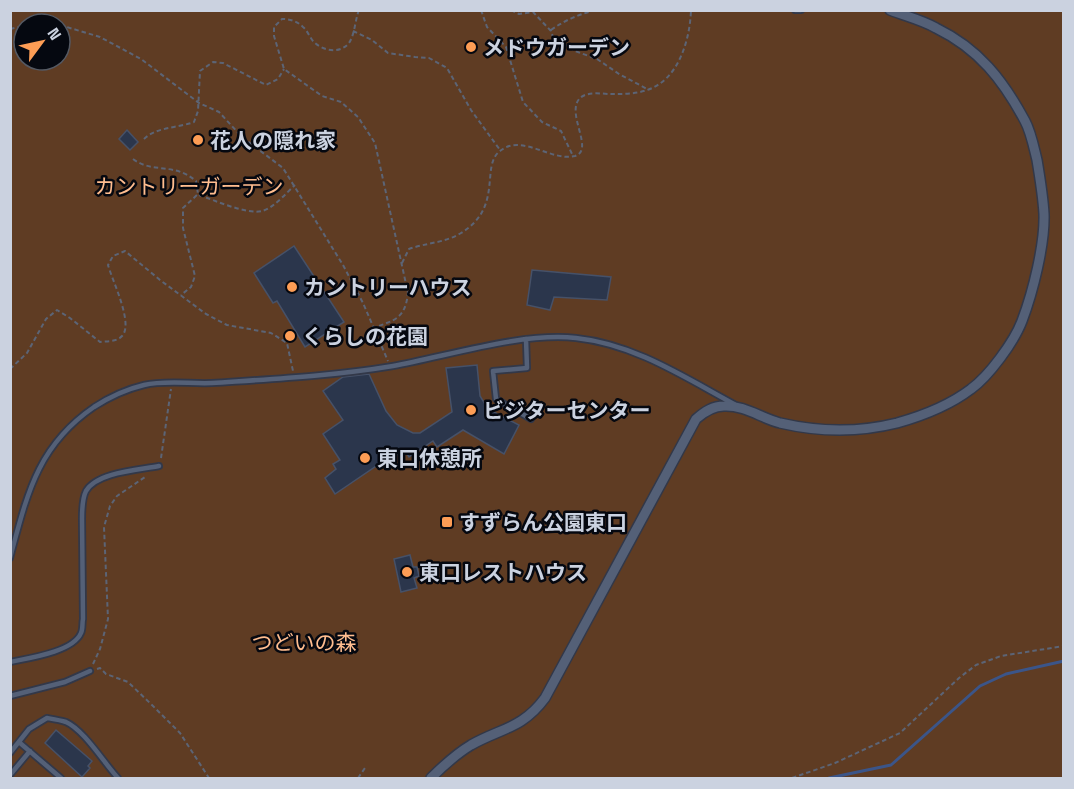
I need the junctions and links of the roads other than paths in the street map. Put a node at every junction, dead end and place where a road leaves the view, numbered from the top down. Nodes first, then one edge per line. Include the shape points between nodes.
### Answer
1 (795, 10) edge
2 (801, 10) edge
3 (890, 10) edge
4 (526, 339) junction
5 (740, 407) junction
6 (531, 419) dead end
7 (159, 466) road end
8 (10, 558) edge
9 (10, 662) edge
10 (90, 671) road end
11 (10, 696) edge
12 (20, 743) junction
13 (30, 751) junction
14 (10, 753) edge
15 (10, 775) edge
16 (62, 778) edge
17 (118, 778) edge
18 (431, 778) edge

1 - 2 lane
3 - 5 street via 935,27 987,63 1027,124 1042,188 1044,217 1040,254 1022,321 1011,343 972,389 937,408 898,422 840,431 781,423
4 - 5 lane via 575,338 605,343 642,355
4 - 6 lane via 527,368 493,371 496,399
4 - 8 lane via 391,366 294,377 145,385 121,393 95,407 47,453 29,490
5 - 18 street via 716,406 696,419 552,686 532,714 511,728 472,744
7 - 9 lane via 98,479 86,491 82,519 81,634 62,649
10 - 11 lane via 65,682
12 - 13 lane
12 - 14 lane
12 - 17 lane via 29,729 47,718 67,722
13 - 15 lane
13 - 16 lane

